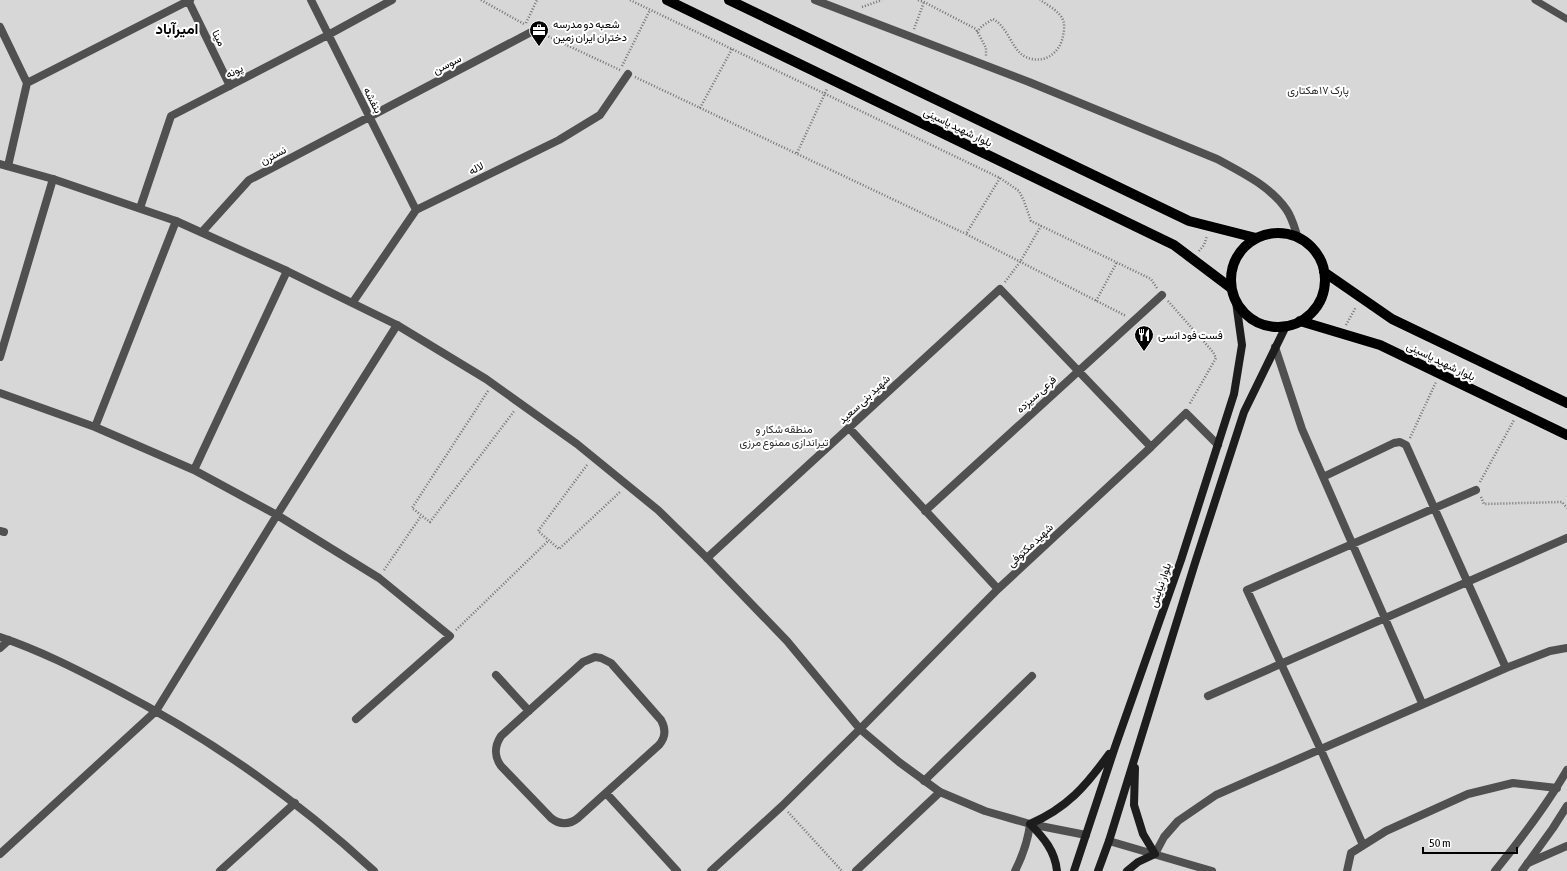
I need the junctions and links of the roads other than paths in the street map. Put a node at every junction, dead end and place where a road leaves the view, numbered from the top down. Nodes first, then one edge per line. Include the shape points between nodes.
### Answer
1 (189, 0) edge
2 (311, 0) edge
3 (392, 0) edge
4 (667, 0) edge
5 (729, 0) edge
6 (815, 0) edge
7 (1535, 0) edge
8 (1567, 19) edge
9 (0, 27) edge
10 (535, 30) road end
11 (328, 35) junction
12 (624, 72) road end
13 (27, 82) junction
14 (230, 86) junction
15 (369, 117) junction
16 (4, 165) edge
17 (53, 180) junction
18 (140, 208) junction
19 (416, 210) junction
20 (176, 221) junction
21 (202, 232) junction
22 (1256, 238) junction
23 (1298, 238) junction
24 (287, 271) junction
25 (1324, 272) junction
26 (1231, 288) junction
27 (1162, 295) road end
28 (353, 302) junction
29 (1236, 302) junction
30 (1300, 321) junction
31 (397, 325) junction
32 (1286, 326) junction
33 (1275, 347) junction
34 (0, 357) edge
35 (1078, 371) junction
36 (0, 393) edge
37 (1567, 404) edge
38 (95, 428) junction
39 (848, 428) junction
40 (1567, 435) edge
41 (1218, 445) junction
42 (1151, 447) junction
43 (194, 470) junction
44 (1323, 477) junction
45 (1476, 490) road end
46 (1434, 508) junction
47 (925, 511) junction
48 (277, 515) junction
49 (1191, 527) junction
50 (1206, 531) junction
51 (1567, 538) edge
52 (1352, 544) junction
53 (707, 558) junction
54 (1181, 560) junction
55 (1195, 564) junction
56 (1467, 582) junction
57 (998, 590) junction
58 (1385, 618) junction
59 (0, 637) edge
60 (9, 640) junction
61 (0, 648) edge
62 (1567, 648) edge
63 (1281, 664) junction
64 (1506, 668) junction
65 (496, 675) dead end
66 (1032, 676) dead end
67 (1208, 696) dead end
68 (1422, 703) junction
69 (156, 711) junction
70 (529, 711) junction
71 (356, 719) dead end
72 (860, 729) junction
73 (1114, 747) junction
74 (1320, 748) junction
75 (1136, 752) junction
76 (1567, 770) edge
77 (924, 781) junction
78 (1557, 788) junction
79 (940, 792) junction
80 (606, 793) junction
81 (295, 803) junction
82 (1567, 806) edge
83 (1030, 824) junction
84 (1086, 835) junction
85 (1109, 841) junction
86 (1363, 845) junction
87 (1567, 846) edge
88 (0, 854) edge
89 (1155, 854) junction
90 (1528, 863) junction
91 (220, 871) edge
92 (374, 871) edge
93 (676, 871) edge
94 (711, 871) edge
95 (856, 871) edge
96 (1015, 871) edge
97 (1057, 871) edge
98 (1074, 871) edge
99 (1098, 871) edge
100 (1127, 871) edge
101 (1212, 871) edge
102 (1346, 871) edge
103 (1495, 871) edge
104 (1522, 871) edge

1 - 13 street
1 - 14 street, مینا
2 - 11 street, بنفشه
3 - 11 street, پونه
4 - 26 main road, بلوار شهید یاسینی via 1174,245
5 - 22 main road, بلوار شهید یاسینی via 1190,221
6 - 23 street via 1217,159 1243,173 1276,197 1287,211
7 - 8 lane
9 - 13 street
10 - 15 street, سوسن
11 - 14 street, پونه
11 - 15 street, بنفشه
12 - 19 street, لاله via 600,115 558,140
13 - 16 street
14 - 18 street, پونه via 171,116
15 - 19 street, بنفشه
15 - 21 street, نسترن via 249,180
16 - 17 street
17 - 18 street
17 - 34 street
18 - 20 street
19 - 28 street, لاله
20 - 21 street
20 - 38 street
21 - 24 street
22 - 23 main road via 1284,233
22 - 26 main road via 1244,247 1235,259 1231,273
23 - 25 main road via 1310,246 1319,258
24 - 28 street
24 - 43 street
25 - 30 main road via 1320,300
25 - 37 main road, بلوار شهید یاسینی via 1392,319
26 - 29 main road
27 - 35 street, فرعی سیزده
28 - 31 street
29 - 32 main road via 1257,322 1271,326
29 - 41 main road, بلوار نیایش via 1242,345 1234,394
30 - 32 main road
30 - 40 main road, بلوار شهید یاسینی via 1380,345
31 - 48 street
31 - 53 street via 492,384 577,444 658,510
32 - 33 main road
33 - 44 street via 1302,429
33 - 50 main road via 1244,412
35 - 39 street, شهید بنی سعید via 1000,289
35 - 42 street
35 - 47 street, فرعی سیزده
36 - 38 street
38 - 43 street
39 - 47 street
39 - 53 street, شهید بنی سعید
41 - 42 street, شهید مکتوفی via 1186,413
41 - 49 main road, بلوار نیایش
42 - 57 street, شهید مکتوفی
43 - 48 street
44 - 46 street via 1400,442 1406,445
44 - 52 street
45 - 46 street
46 - 52 street
46 - 56 street
47 - 57 street
48 - 69 street
48 - 71 street via 379,578 450,636
49 - 50 main road via 1198,531
49 - 54 main road, بلوار نیایش
50 - 55 main road
51 - 56 street
52 - 58 street
52 - 63 street via 1247,590
53 - 72 street via 787,642
54 - 55 main road via 1189,560
54 - 73 main road, بلوار نیایش
55 - 75 main road
56 - 58 street
56 - 64 street
57 - 72 street, شهید مکتوفی
58 - 63 street
58 - 68 street
59 - 60 street
60 - 61 street
60 - 69 street via 72,666
62 - 64 street via 1550,650
63 - 67 street
63 - 74 street
64 - 68 street
65 - 70 street
66 - 77 street
68 - 74 street
69 - 81 street via 230,756
69 - 88 street
70 - 80 street via 497,742 495,754 501,766 551,818 562,823 574,822
70 - 80 street via 583,662 601,658 611,663 662,720 665,736 659,745
72 - 77 street
72 - 94 street, شهید مکتوفی
73 - 83 main road via 1082,790 1049,815
73 - 84 main road, بلوار نیایش
74 - 86 street
74 - 89 street via 1216,795 1178,820 1164,837
75 - 85 main road
75 - 89 main road via 1134,805 1143,834
76 - 78 street
77 - 79 street
78 - 86 street via 1513,782 1468,794 1386,831
78 - 103 street
79 - 83 street via 985,811
79 - 95 street
80 - 93 street
81 - 91 street
81 - 92 street
82 - 90 street
83 - 84 street
83 - 96 street via 1024,854
83 - 97 main road via 1045,839 1053,853
84 - 98 main road, بلوار نیایش
85 - 89 street
85 - 99 main road
86 - 102 street via 1350,853
87 - 90 street
89 - 100 main road
89 - 101 street
90 - 104 street

